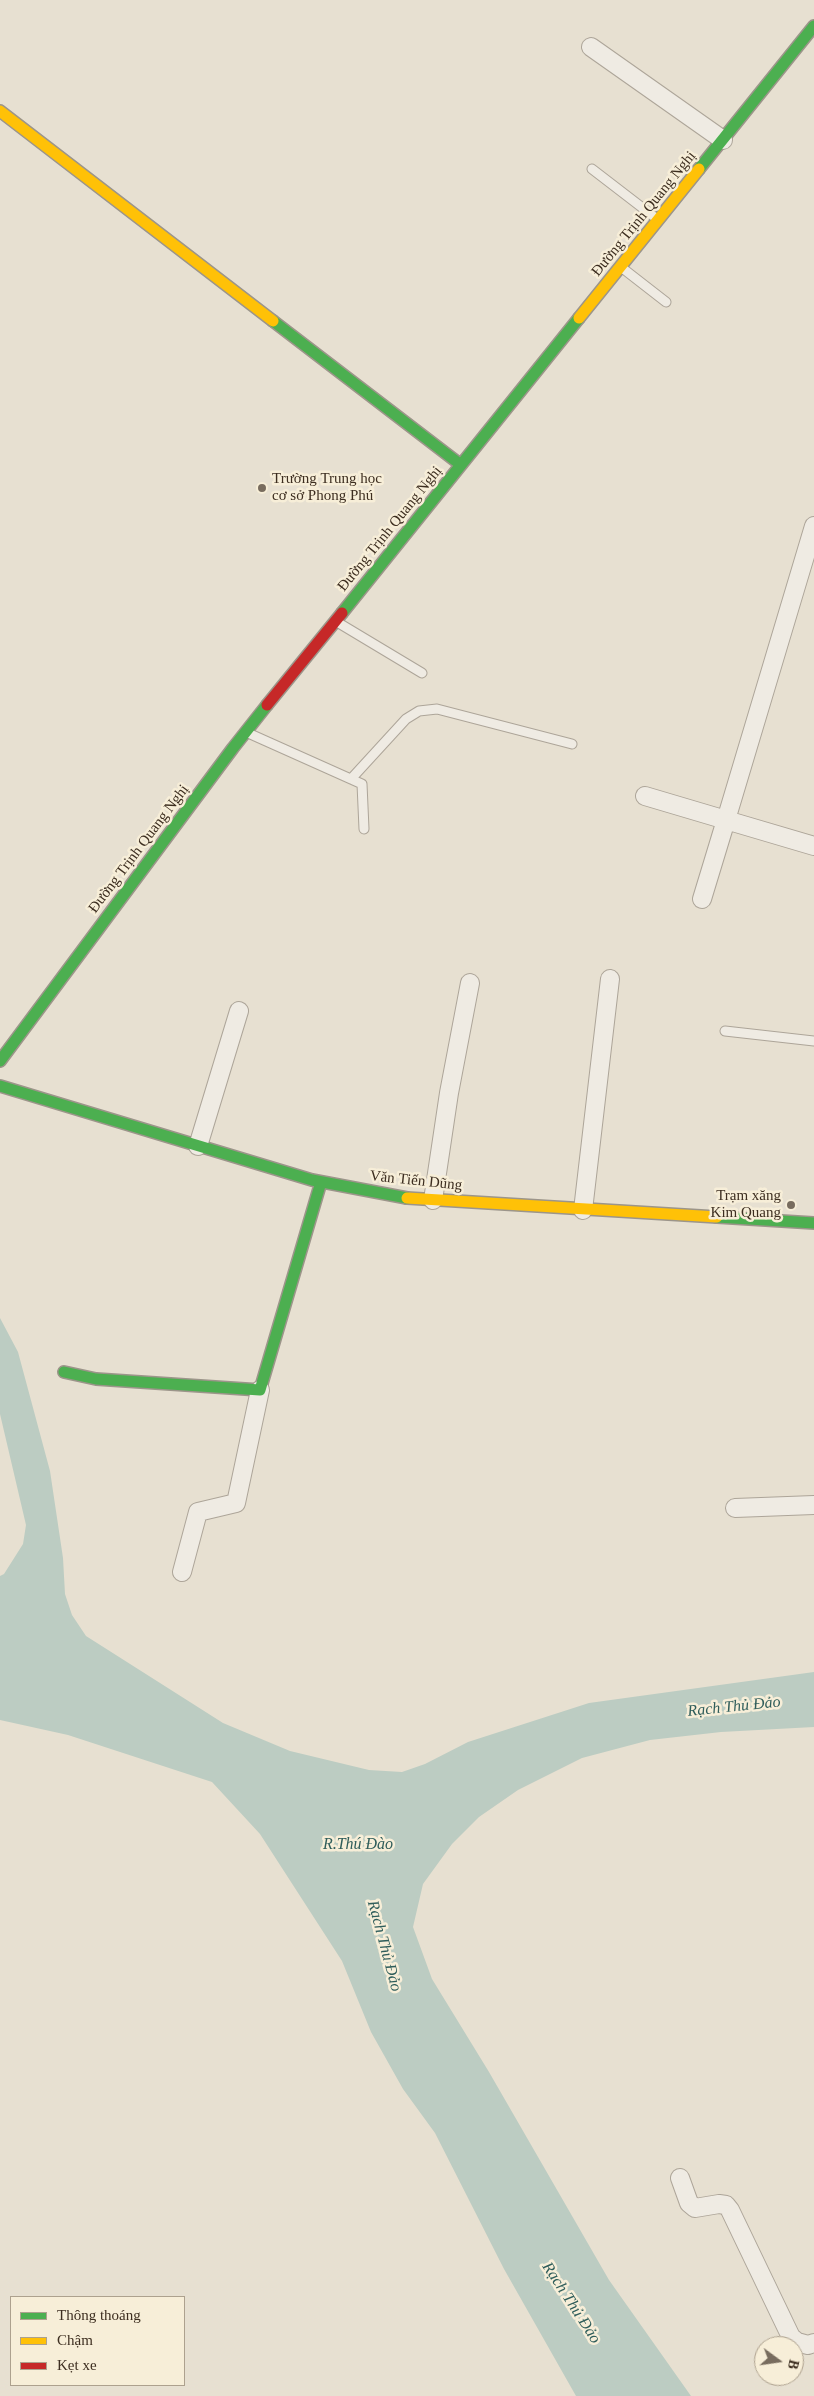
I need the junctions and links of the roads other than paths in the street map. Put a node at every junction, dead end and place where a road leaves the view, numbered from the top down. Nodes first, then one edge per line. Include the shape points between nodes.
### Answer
1 (814, 26) edge
2 (591, 47) dead end
3 (0, 111) edge
4 (723, 140) junction
5 (592, 168) dead end
6 (658, 219) junction
7 (621, 267) junction
8 (666, 302) dead end
9 (461, 465) junction
10 (814, 526) edge
11 (335, 621) junction
12 (422, 673) dead end
13 (246, 732) junction
14 (572, 744) dead end
15 (350, 779) junction
16 (645, 796) dead end
17 (726, 820) junction
18 (364, 829) dead end
19 (814, 846) edge
20 (702, 899) dead end
21 (610, 980) dead end
22 (470, 983) dead end
23 (239, 1011) dead end
24 (725, 1031) dead end
25 (814, 1041) edge
26 (0, 1060) edge
27 (0, 1086) edge
28 (198, 1146) junction
29 (321, 1182) junction
30 (433, 1200) junction
31 (584, 1210) junction
32 (814, 1223) edge
33 (64, 1372) dead end
34 (260, 1390) junction
35 (814, 1505) edge
36 (735, 1508) dead end
37 (182, 1572) dead end
38 (680, 2178) dead end
39 (814, 2343) edge

1 - 4 main road, Đường Trịnh Quang Nghị
2 - 4 street
3 - 9 main road
4 - 6 main road, Đường Trịnh Quang Nghị
5 - 6 lane
6 - 7 main road, Đường Trịnh Quang Nghị
7 - 8 lane
7 - 9 main road, Đường Trịnh Quang Nghị
9 - 11 main road, Đường Trịnh Quang Nghị
10 - 17 street
11 - 12 lane
11 - 13 main road, Đường Trịnh Quang Nghị
13 - 15 lane
13 - 26 main road, Đường Trịnh Quang Nghị
14 - 15 lane via 437,709 419,711 406,719
15 - 18 lane via 362,784
16 - 17 street
17 - 19 street
17 - 20 street
21 - 31 street
22 - 30 street
23 - 28 street
24 - 25 lane
27 - 28 main road, Văn Tiến Dũng
28 - 29 main road, Văn Tiến Dũng
29 - 30 main road, Văn Tiến Dũng via 396,1197
29 - 34 main road
30 - 31 main road, Văn Tiến Dũng
31 - 32 main road, Văn Tiến Dũng
33 - 34 main road via 96,1378
34 - 37 street via 236,1503 198,1512
35 - 36 street
38 - 39 street via 689,2203 695,2208 726,2205 791,2337 802,2343

